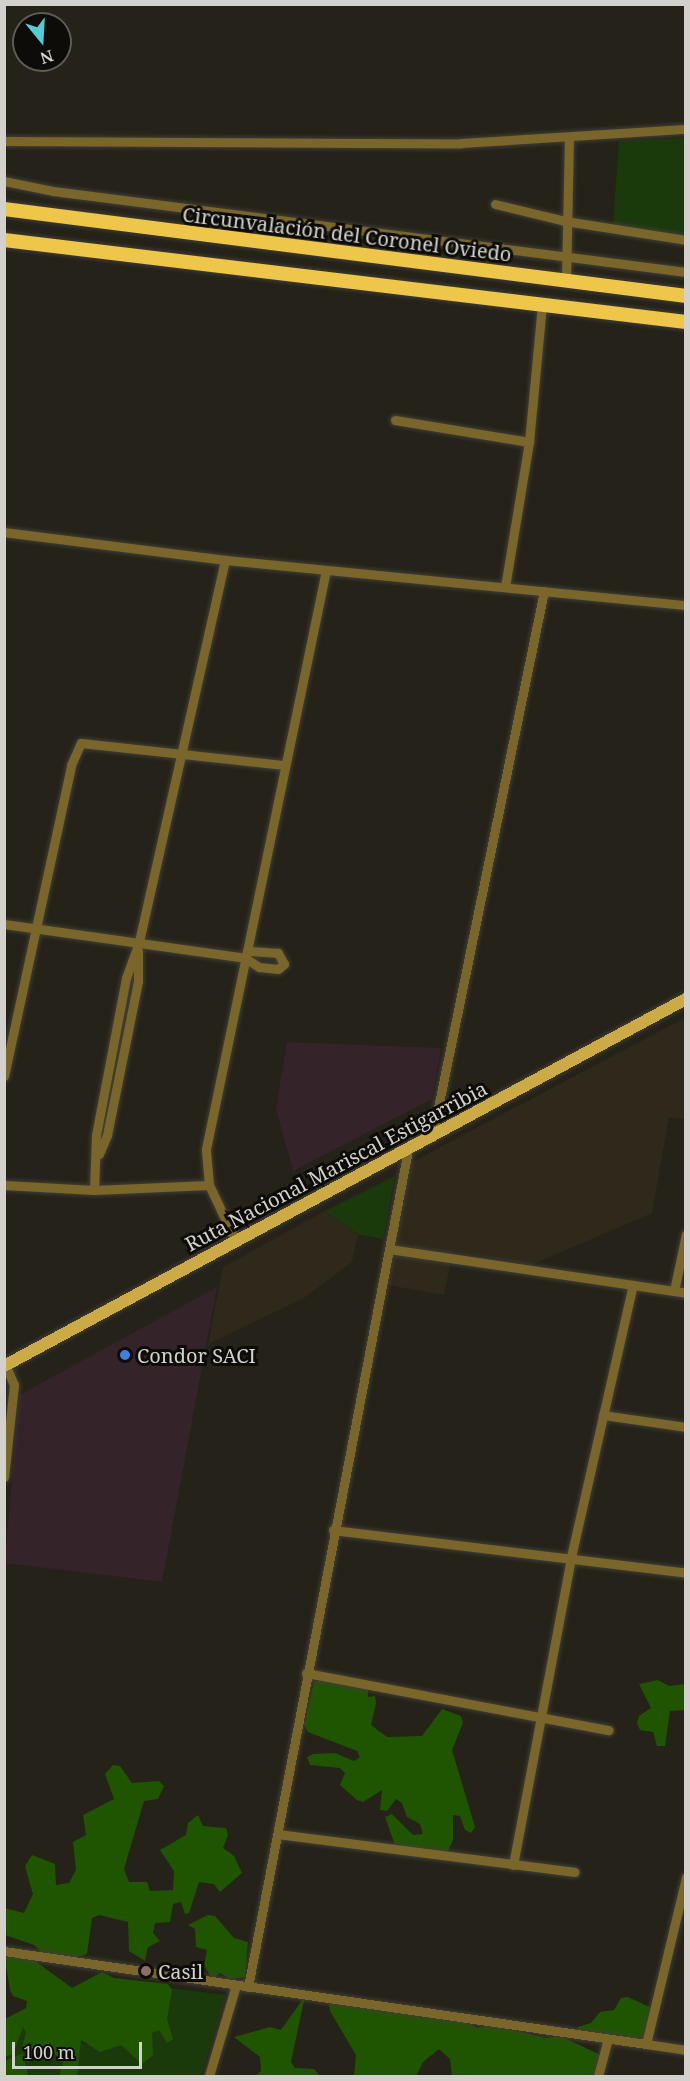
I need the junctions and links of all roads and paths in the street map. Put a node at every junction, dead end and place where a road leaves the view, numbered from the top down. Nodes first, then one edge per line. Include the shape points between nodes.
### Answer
1 (686, 129) edge
2 (569, 138) junction
3 (4, 141) edge
4 (4, 181) edge
5 (495, 204) dead end
6 (4, 209) edge
7 (565, 221) junction
8 (4, 240) edge
9 (686, 240) edge
10 (565, 256) junction
11 (686, 272) edge
12 (566, 280) junction
13 (686, 296) edge
14 (542, 304) junction
15 (686, 322) edge
16 (395, 420) dead end
17 (529, 442) junction
18 (4, 532) edge
19 (225, 560) junction
20 (326, 570) junction
21 (505, 587) junction
22 (544, 591) junction
23 (686, 605) edge
24 (177, 755) junction
25 (285, 765) junction
26 (4, 924) edge
27 (36, 929) junction
28 (138, 945) junction
29 (246, 954) junction
30 (686, 999) edge
31 (4, 1076) edge
32 (432, 1137) junction
33 (408, 1150) junction
34 (4, 1185) edge
35 (209, 1185) junction
36 (94, 1190) junction
37 (686, 1234) edge
38 (236, 1242) junction
39 (389, 1249) junction
40 (633, 1285) junction
41 (674, 1291) junction
42 (686, 1293) edge
43 (5, 1366) edge
44 (603, 1415) junction
45 (686, 1426) edge
46 (4, 1477) edge
47 (333, 1530) junction
48 (570, 1557) junction
49 (686, 1573) edge
50 (306, 1673) junction
51 (544, 1718) junction
52 (609, 1730) dead end
53 (278, 1834) junction
54 (513, 1865) junction
55 (575, 1872) dead end
56 (686, 1878) edge
57 (4, 1951) edge
58 (236, 1985) junction
59 (248, 1987) junction
60 (608, 2039) junction
61 (646, 2044) junction
62 (686, 2050) edge
63 (209, 2076) edge
64 (598, 2076) edge

1 - 2 street
2 - 3 street via 460,143
2 - 7 street
4 - 10 street via 52,191
5 - 7 street
6 - 12 highway, Circunvalación del Coronel Oviedo
7 - 9 street
7 - 10 street
8 - 14 highway
10 - 11 street
10 - 12 street
12 - 13 highway, Circunvalación del Coronel Oviedo
14 - 15 highway
14 - 17 street
16 - 17 street
17 - 21 street
18 - 19 street
19 - 20 street
19 - 24 street
20 - 21 street
20 - 25 street
21 - 22 street
22 - 23 street
22 - 32 street
24 - 25 street
24 - 27 street via 81,743 71,765
24 - 28 street
25 - 29 street
26 - 27 street
27 - 28 street
27 - 31 street
28 - 29 street
28 - 36 street via 138,981
29 - 35 street via 206,1149
30 - 32 main road, Ruta Nacional Mariscal Estigarribia
32 - 33 main road, Ruta Nacional Mariscal Estigarribia
33 - 38 main road, Ruta Nacional Mariscal Estigarribia
33 - 39 street
34 - 36 street
35 - 36 street
35 - 38 street
37 - 41 street
38 - 43 main road, Ruta Nacional Mariscal Estigarribia
39 - 40 street
39 - 47 street
40 - 41 street
40 - 44 street
41 - 42 street
43 - 46 street via 14,1386
44 - 45 street
44 - 48 street
47 - 48 street
47 - 50 street
48 - 49 street
48 - 51 street
50 - 51 street
50 - 53 street
51 - 52 street
51 - 54 street
53 - 54 street
53 - 59 street
54 - 55 street
56 - 61 street
57 - 58 street
58 - 59 street
58 - 63 street
59 - 60 street
60 - 61 street
60 - 64 street
61 - 62 street

